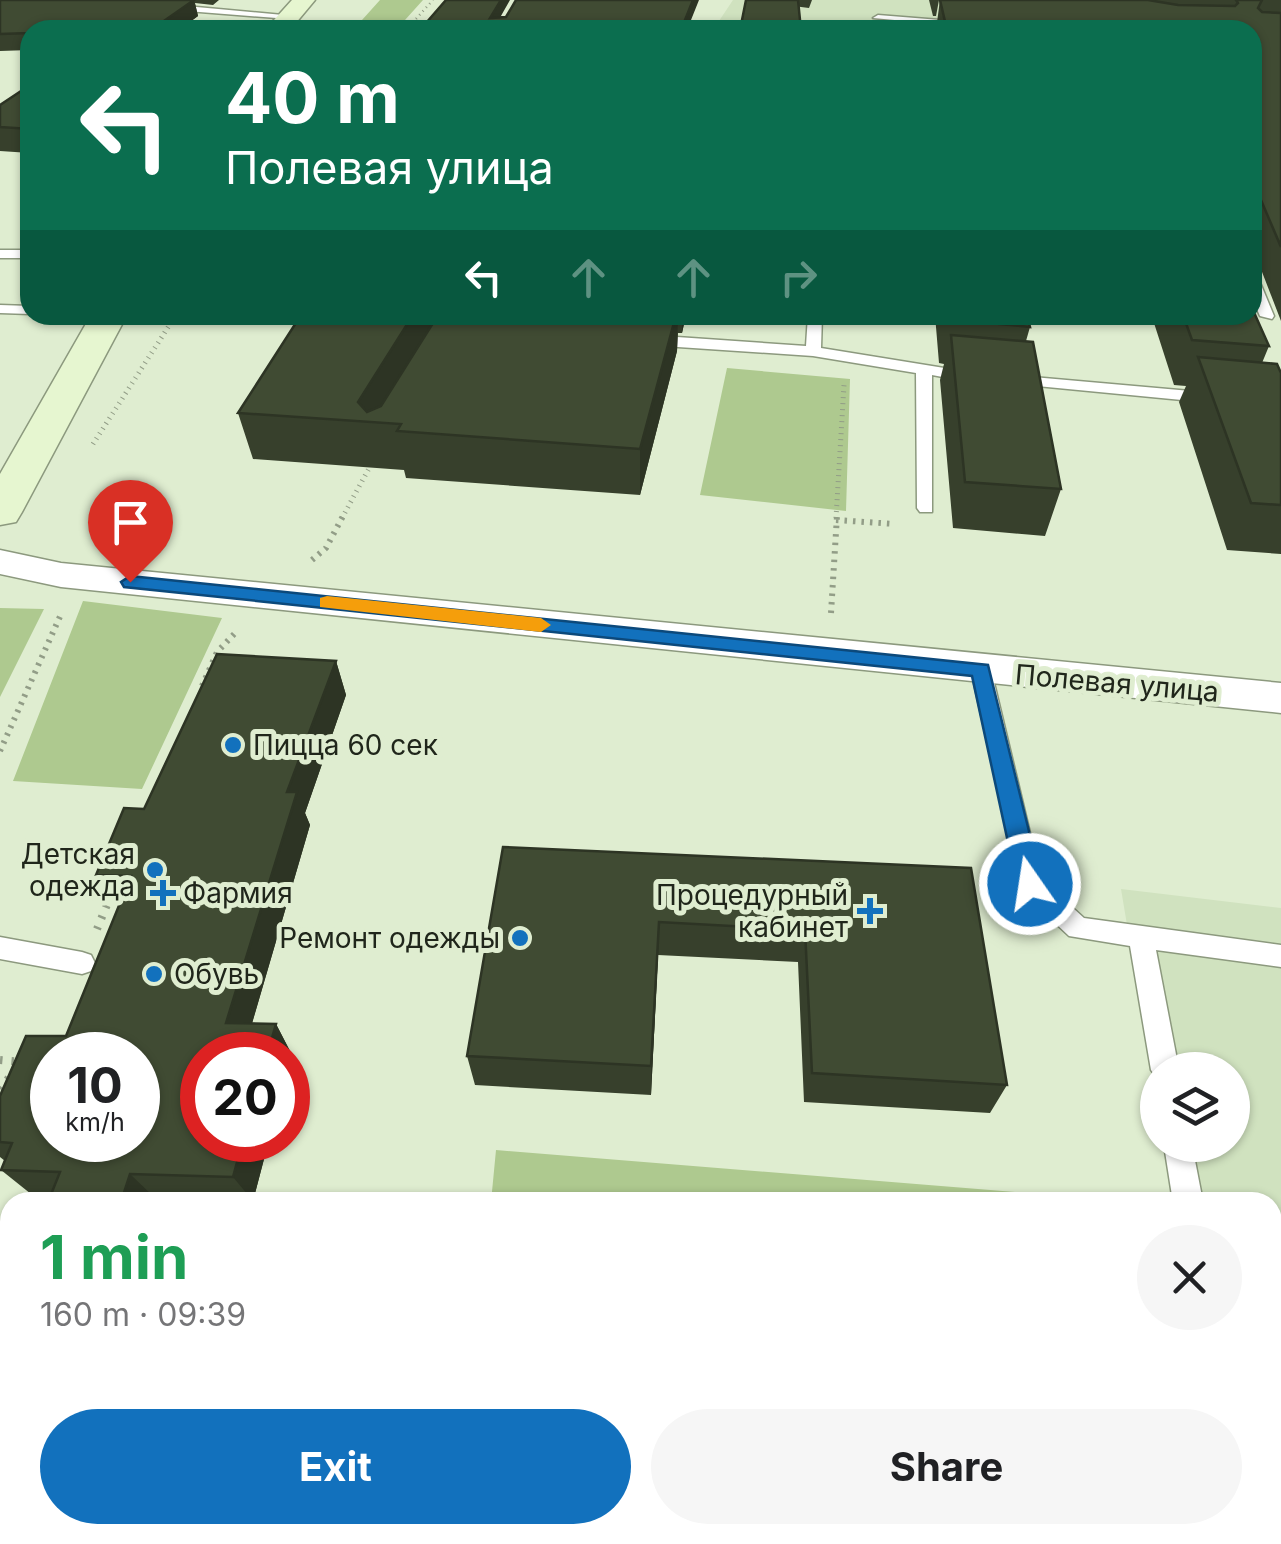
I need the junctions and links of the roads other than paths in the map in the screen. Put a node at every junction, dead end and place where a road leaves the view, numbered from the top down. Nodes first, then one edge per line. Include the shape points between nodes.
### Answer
1 (176, 0) edge
2 (290, 15) edge
3 (878, 18) dead end
4 (905, 20) edge
5 (104, 325) edge
6 (814, 325) edge
7 (623, 338) edge
8 (814, 352) junction
9 (924, 370) junction
10 (983, 378) edge
11 (1002, 380) edge
12 (1221, 398) edge
13 (3, 500) edge
14 (926, 508) road end
15 (0, 562) edge
16 (981, 670) junction
17 (1281, 698) edge
18 (1141, 935) junction
19 (0, 948) edge
20 (1281, 956) edge
21 (82, 963) road end
22 (1162, 1052) edge
23 (1181, 1162) edge
24 (1186, 1192) edge

1 - 2 lane via 165,7
3 - 4 lane
5 - 13 main road
6 - 8 lane
7 - 8 lane
8 - 9 lane
9 - 10 lane
9 - 14 lane
11 - 12 lane
15 - 16 street, Полевая улица via 61,576
16 - 17 street, Полевая улица
16 - 18 lane via 1030,884 1078,928
18 - 20 lane
18 - 22 lane
19 - 21 lane
23 - 24 lane

